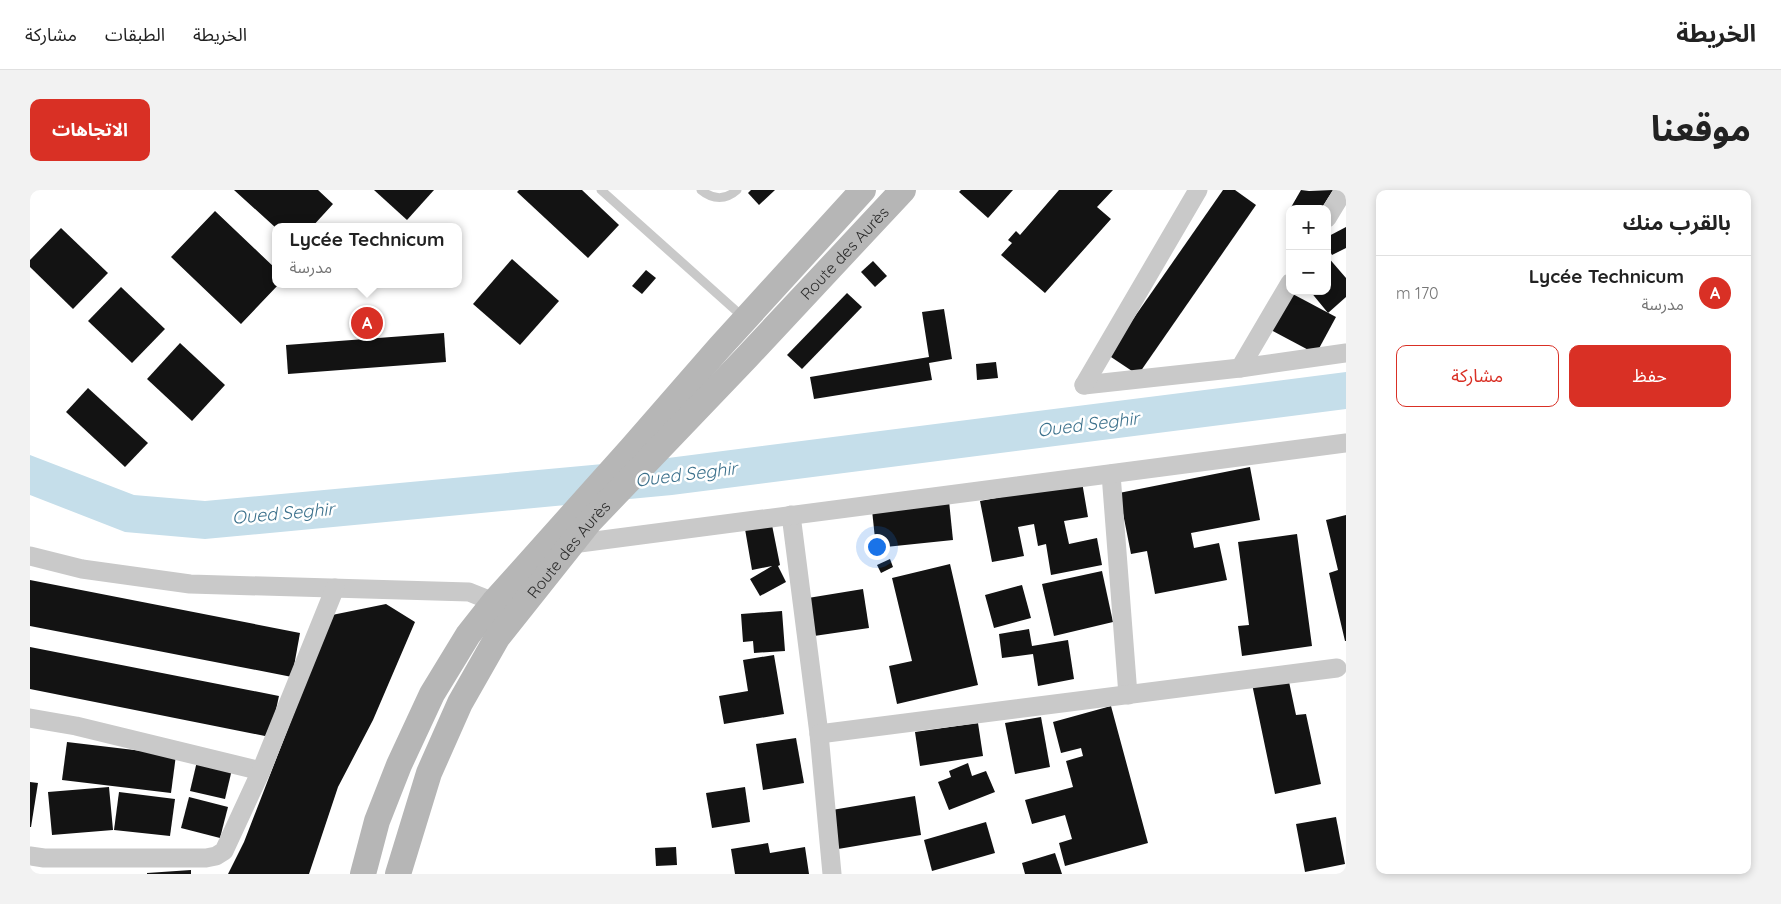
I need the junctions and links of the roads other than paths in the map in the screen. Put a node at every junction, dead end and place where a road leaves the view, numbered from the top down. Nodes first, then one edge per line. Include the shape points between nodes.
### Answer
1 (601, 190) edge
2 (701, 190) edge
3 (738, 190) edge
4 (863, 190) edge
5 (903, 190) edge
6 (1198, 190) edge
7 (1344, 190) edge
8 (1331, 211) edge
9 (1286, 290) edge
10 (745, 319) junction
11 (1346, 354) edge
12 (1240, 368) junction
13 (668, 424) junction
14 (1346, 444) edge
15 (1111, 474) junction
16 (583, 516) junction
17 (791, 516) junction
18 (572, 544) junction
19 (30, 556) edge
20 (336, 588) junction
21 (504, 609) junction
22 (1337, 668) dead end
23 (1128, 694) junction
24 (30, 718) edge
25 (819, 734) junction
26 (261, 771) junction
27 (30, 856) edge
28 (363, 874) edge
29 (398, 874) edge
30 (832, 874) edge

1 - 10 lane
2 - 3 lane via 717,198 730,197
4 - 10 street, Route des Aurès
5 - 13 street, Route des Aurès
6 - 12 street via 1084,385
7 - 8 street
9 - 12 street
10 - 13 street, Route des Aurès
11 - 12 street
13 - 16 street, Route des Aurès
14 - 15 street
15 - 17 street
15 - 23 street
16 - 18 street, Route des Aurès
16 - 21 street, Route des Aurès
17 - 18 street
17 - 25 street
18 - 21 street, Route des Aurès
19 - 20 street via 82,569 190,584
20 - 21 street via 469,592
20 - 26 street
21 - 28 street, Route des Aurès via 468,635 432,694 377,820
21 - 29 street, Route des Aurès via 498,638 460,703 429,773
22 - 23 street
23 - 25 street
24 - 26 street
25 - 30 street
26 - 27 street via 229,842 216,856

